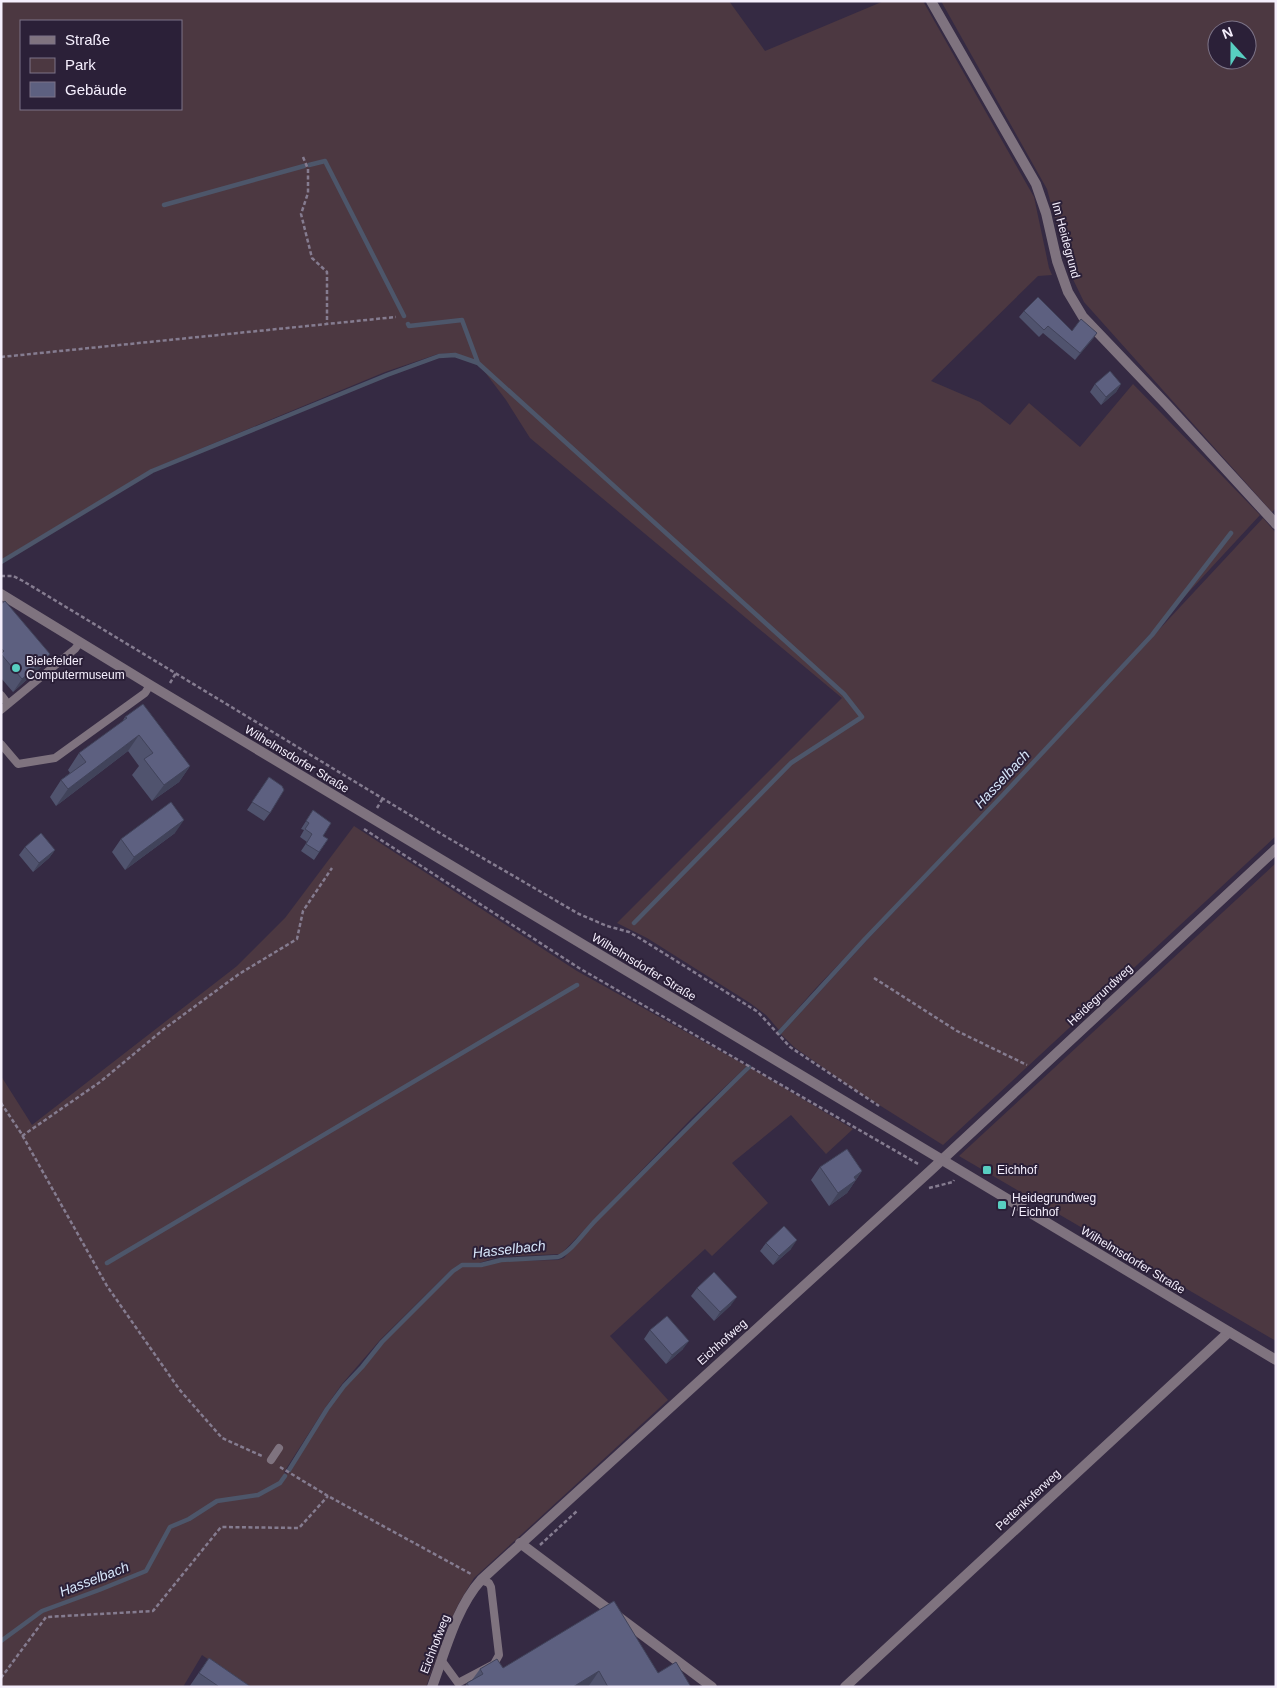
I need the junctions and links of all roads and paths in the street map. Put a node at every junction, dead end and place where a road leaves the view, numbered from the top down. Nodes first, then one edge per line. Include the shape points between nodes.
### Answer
1 (930, 1) edge
2 (303, 157) dead end
3 (396, 317) dead end
4 (327, 324) junction
5 (1, 357) edge
6 (1276, 524) edge
7 (1, 576) edge
8 (1, 594) edge
9 (80, 642) junction
10 (150, 685) junction
11 (1, 695) edge
12 (8, 704) junction
13 (1, 710) edge
14 (1, 744) edge
15 (359, 826) dead end
16 (1276, 849) edge
17 (332, 868) dead end
18 (874, 978) dead end
19 (1037, 1070) junction
20 (1, 1103) edge
21 (886, 1110) dead end
22 (22, 1136) junction
23 (941, 1160) junction
24 (930, 1170) junction
25 (1229, 1332) junction
26 (1276, 1360) edge
27 (279, 1448) dead end
28 (271, 1460) junction
29 (328, 1496) junction
30 (520, 1543) junction
31 (481, 1580) junction
32 (442, 1660) junction
33 (1, 1678) edge
34 (432, 1687) edge
35 (712, 1687) edge
36 (845, 1687) edge

1 - 6 street, Im Heidegrund via 1036,184 1068,292 1083,316
2 - 4 path via 308,170 308,193 301,214 312,258 327,272
3 - 4 path
4 - 5 path
7 - 21 path via 13,576 23,581 579,914 641,939 758,1012 790,1048
8 - 9 street, Wilhelmsdorfer Straße
9 - 10 street, Wilhelmsdorfer Straße
9 - 12 lane
10 - 14 lane via 145,693 55,758 18,764
10 - 23 street, Wilhelmsdorfer Straße
11 - 12 lane
12 - 13 lane
15 - 24 path via 579,968
16 - 19 street, Heidegrundweg
17 - 22 path via 303,911 297,939 239,974 164,1029 100,1082
18 - 19 path via 957,1031
19 - 23 street, Heidegrundweg
20 - 22 path
22 - 28 path via 107,1286 179,1389 222,1438
23 - 24 street, Eichhofweg
23 - 25 street, Wilhelmsdorfer Straße
24 - 30 street, Eichhofweg
25 - 26 street, Wilhelmsdorfer Straße
25 - 36 street, Pettenkoferweg
27 - 28 lane
28 - 29 path
29 - 31 path
29 - 33 path via 299,1528 222,1527 153,1611 46,1617
30 - 31 street, Eichhofweg
30 - 35 street
31 - 32 street, Eichhofweg via 452,1631
31 - 32 lane via 491,1587 499,1655 494,1664 458,1683
32 - 34 street, Eichhofweg

